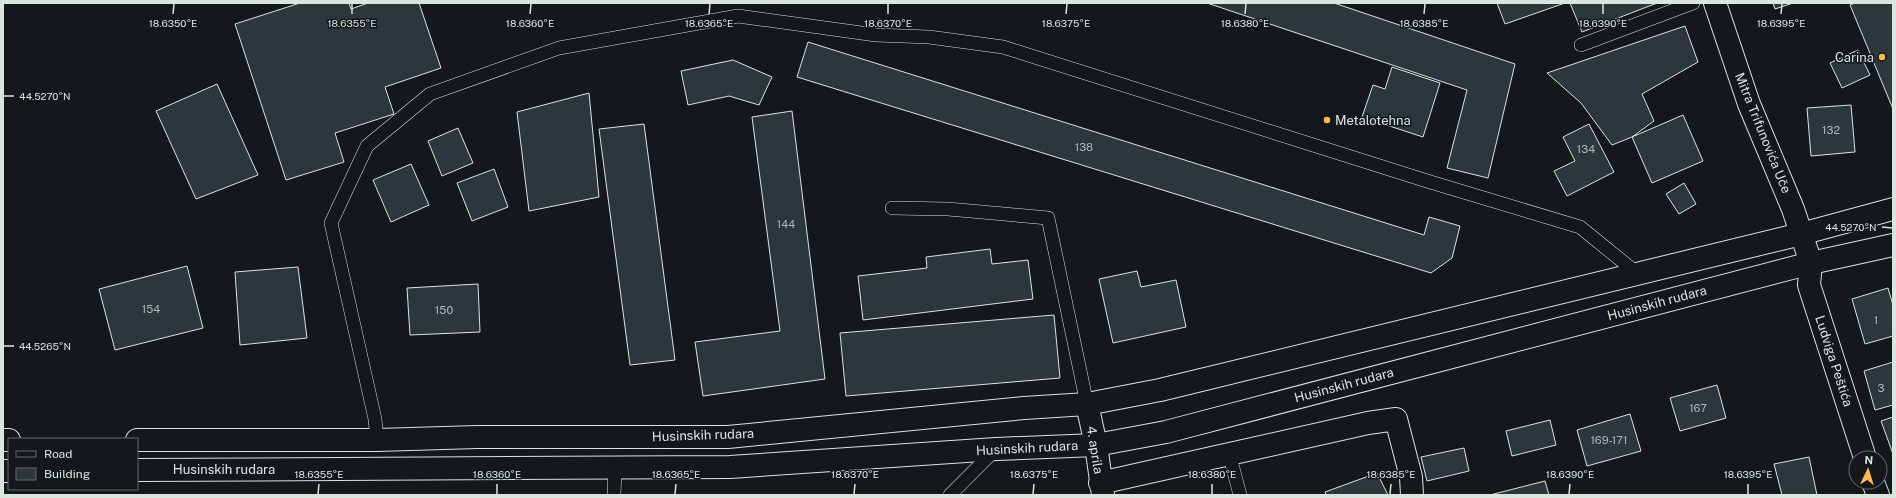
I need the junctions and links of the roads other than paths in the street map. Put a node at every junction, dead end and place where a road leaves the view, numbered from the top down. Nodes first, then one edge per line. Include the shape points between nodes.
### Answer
1 (1693, 3) edge
2 (1715, 3) edge
3 (1581, 45) dead end
4 (892, 208) dead end
5 (1893, 209) edge
6 (1801, 234) junction
7 (1893, 245) edge
8 (1811, 263) junction
9 (1638, 274) junction
10 (1087, 404) junction
11 (138, 440) edge
12 (377, 440) junction
13 (1096, 445) junction
14 (996, 449) junction
15 (1862, 450) edge
16 (1229, 453) junction
17 (616, 467) junction
18 (138, 470) edge
19 (1101, 489) edge
20 (614, 495) edge
21 (950, 495) edge
22 (1240, 495) edge
23 (1412, 495) edge

1 - 3 lane
2 - 6 main road, Mitra Trifunovića Uče via 1749,104
4 - 10 lane via 948,209 1048,218
5 - 6 main road, Husinskih rudara
6 - 8 main road, Mitra Trifunovića Uče
6 - 9 main road, Husinskih rudara
7 - 8 main road, Husinskih rudara
8 - 13 main road, Husinskih rudara via 1166,432
8 - 15 main road, Ludviga Peštića via 1809,286
9 - 10 main road, Husinskih rudara via 1168,388
9 - 12 lane via 1580,227 1003,47 929,36 876,35 738,16 559,48 430,94 367,146 331,223 375,420
10 - 12 main road, Husinskih rudara via 728,437 478,437
10 - 13 main road, 4. aprila
11 - 12 main road, Husinskih rudara
13 - 14 main road, Husinskih rudara
13 - 19 main road, 4. aprila
14 - 17 main road, Husinskih rudara via 730,467
14 - 21 lane
16 - 19 main road
16 - 22 lane
16 - 23 main road via 1368,422 1396,419 1412,477
17 - 18 main road, Husinskih rudara
17 - 20 lane

